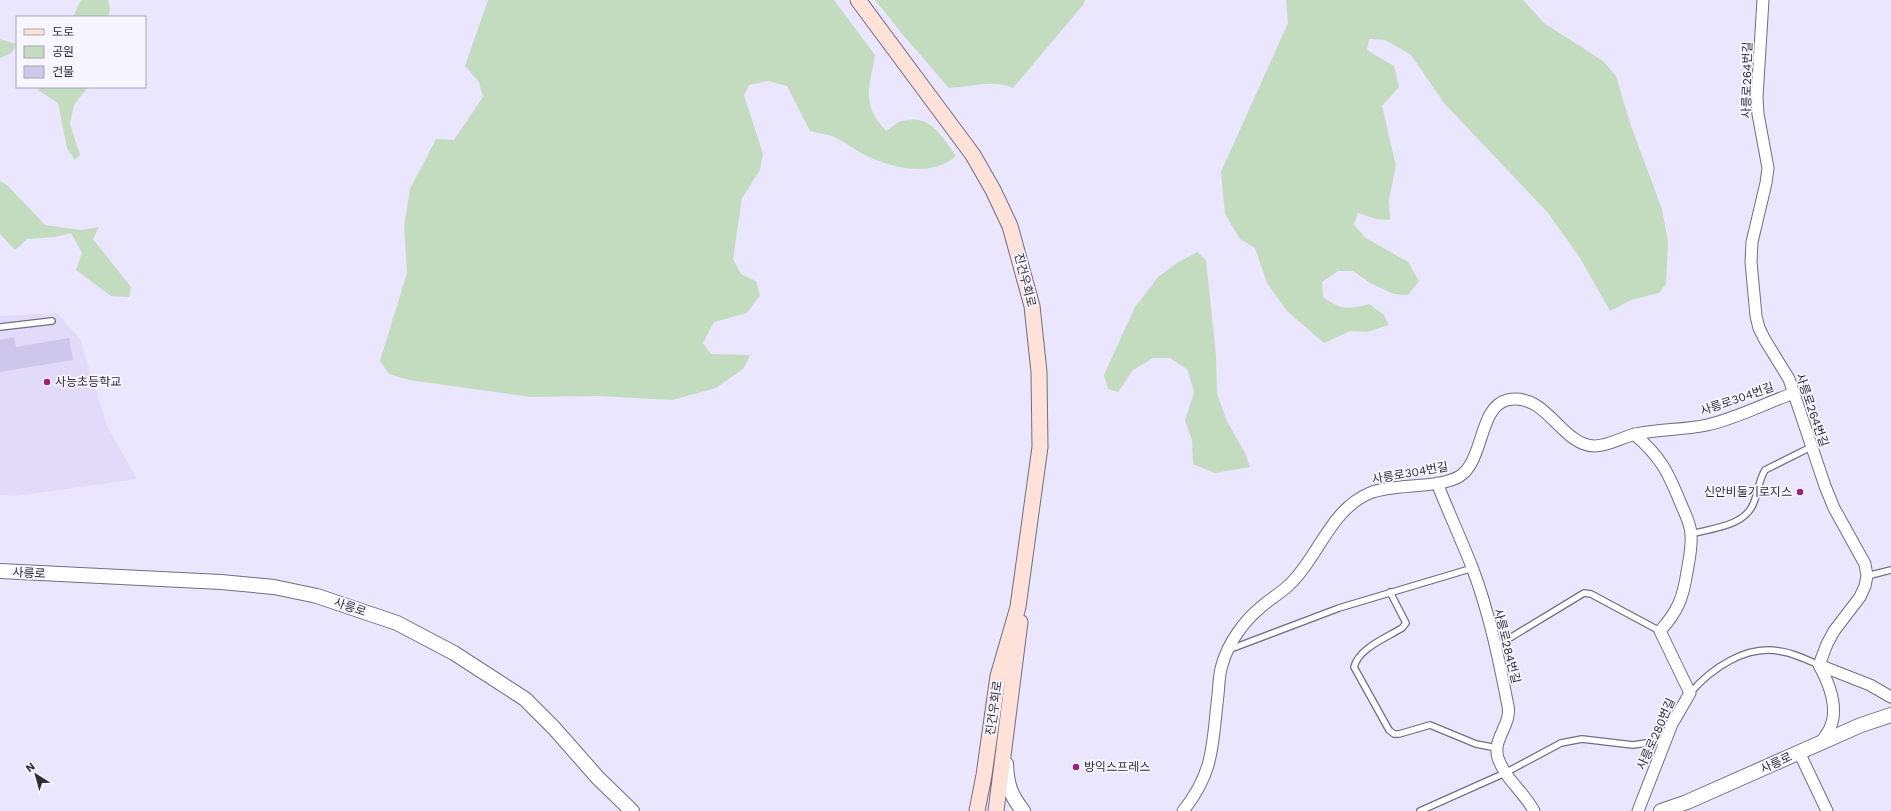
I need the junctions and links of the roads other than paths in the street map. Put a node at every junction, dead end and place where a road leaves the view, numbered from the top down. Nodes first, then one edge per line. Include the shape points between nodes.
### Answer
1 (858, 0) edge
2 (1763, 0) edge
3 (52, 321) dead end
4 (0, 327) edge
5 (1794, 393) junction
6 (1634, 434) junction
7 (1811, 447) junction
8 (1437, 483) junction
9 (1691, 534) junction
10 (1473, 568) junction
11 (1891, 570) edge
12 (0, 571) edge
13 (1867, 576) junction
14 (1390, 592) junction
15 (1018, 607) junction
16 (1660, 631) junction
17 (1495, 646) junction
18 (1227, 650) junction
19 (1819, 665) junction
20 (1690, 693) junction
21 (1891, 697) edge
22 (1891, 715) edge
23 (1666, 740) junction
24 (1821, 742) junction
25 (1005, 743) junction
26 (1497, 748) junction
27 (1799, 752) junction
28 (1505, 772) junction
29 (632, 811) edge
30 (977, 811) edge
31 (996, 811) edge
32 (1022, 811) edge
33 (1183, 811) edge
34 (1420, 811) edge
35 (1534, 811) edge
36 (1638, 811) edge
37 (1662, 811) edge
38 (1828, 811) edge

1 - 15 main road, 진건우회로 via 973,155 994,190 1010,226 1022,265 1032,306 1039,372 1040,447
2 - 5 street, 사릉로264번길 via 1757,97 1768,168 1753,236 1751,262 1759,328 1789,379
3 - 4 lane
5 - 6 street, 사릉로304번길 via 1707,425
5 - 7 street, 사릉로264번길
6 - 8 street, 사릉로304번길 via 1593,446 1573,438 1548,414 1529,401 1507,400 1498,404 1492,412 1466,472 1451,480
6 - 9 street via 1650,448 1667,471 1689,522
7 - 9 lane via 1764,470 1750,513 1741,520
7 - 13 street, 사릉로264번길 via 1834,508 1862,558
8 - 10 street, 사릉로284번길
8 - 18 street, 사릉로304번길 via 1380,490 1353,502 1332,526 1292,582 1249,618
9 - 16 street via 1683,593 1677,609
10 - 14 lane
10 - 17 street, 사릉로284번길
11 - 13 lane
12 - 29 street, 사릉로 via 274,587 317,596 397,623 454,653 525,699
13 - 19 street via 1860,597 1834,631
14 - 18 lane via 1339,608
14 - 26 lane via 1406,623 1362,652 1354,667 1389,730 1394,734 1400,734 1430,725 1476,744
15 - 25 main road, 진건우회로 via 1020,625
15 - 30 main road, 진건우회로 via 998,676
16 - 17 lane via 1591,594 1584,593
16 - 20 street, 사릉로280번길
17 - 26 street, 사릉로284번길 via 1509,716
18 - 33 street, 사릉로304번길 via 1221,666 1210,763 1204,781
19 - 20 lane via 1791,653 1754,651 1712,672
19 - 21 street via 1870,685
19 - 24 street via 1831,689 1832,705 1830,728
20 - 23 street, 사릉로280번길 via 1681,706
22 - 24 street, 사릉로
23 - 28 lane via 1633,745 1582,739 1561,742
23 - 36 street, 사릉로280번길
24 - 27 street, 사릉로
25 - 31 main road, 진건우회로
25 - 32 street via 1007,781 1012,797
26 - 28 street
27 - 37 street, 사릉로
27 - 38 street
28 - 34 lane
28 - 35 street

